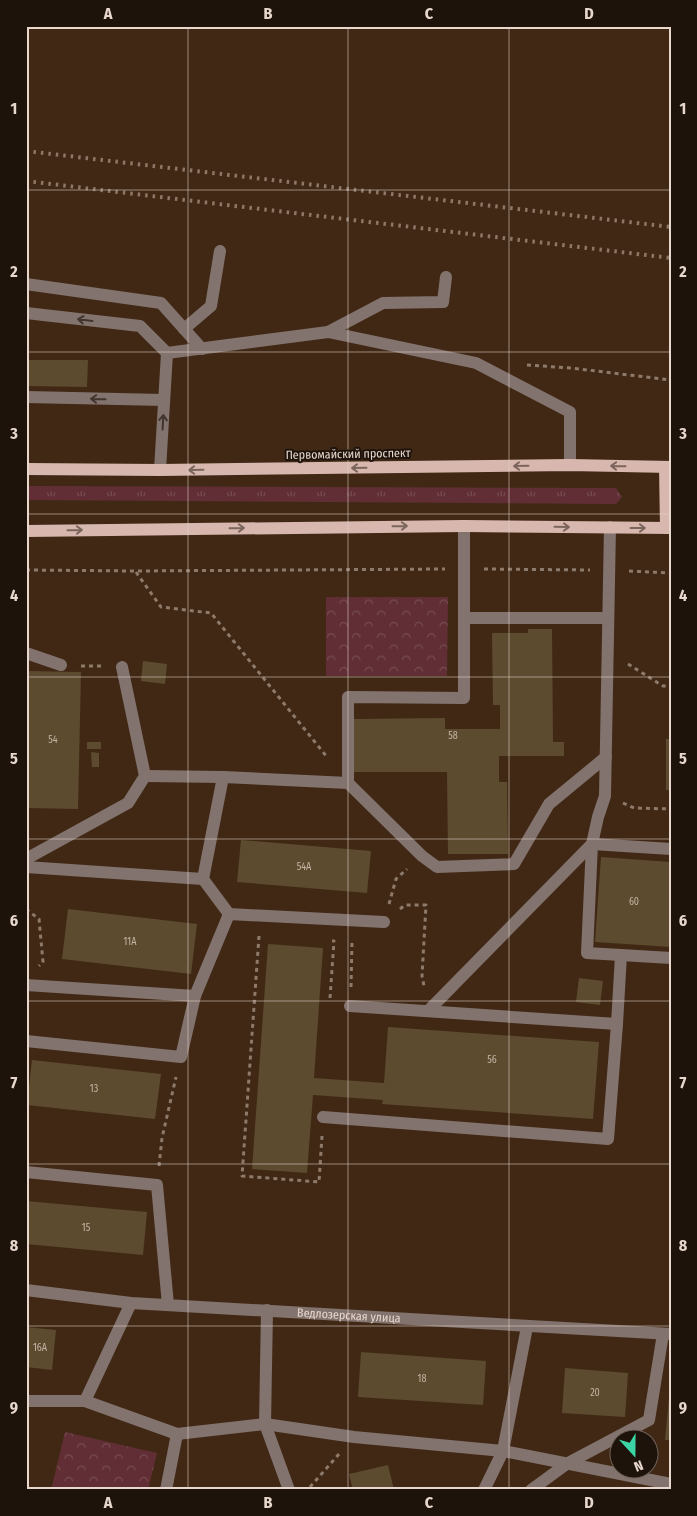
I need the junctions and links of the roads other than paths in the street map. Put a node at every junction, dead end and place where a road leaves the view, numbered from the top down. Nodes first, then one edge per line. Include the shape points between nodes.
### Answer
1 (220, 251) dead end
2 (446, 277) dead end
3 (26, 284) edge
4 (26, 313) edge
5 (184, 328) junction
6 (328, 332) junction
7 (202, 349) junction
8 (167, 354) junction
9 (26, 397) edge
10 (164, 400) junction
11 (570, 465) junction
12 (668, 467) edge
13 (26, 469) edge
14 (160, 470) junction
15 (464, 526) junction
16 (610, 527) junction
17 (669, 528) edge
18 (26, 531) edge
19 (464, 618) junction
20 (608, 618) junction
21 (26, 653) edge
22 (61, 665) road end
23 (122, 666) road end
24 (606, 757) junction
25 (145, 776) junction
26 (223, 777) junction
27 (348, 783) junction
28 (592, 844) junction
29 (671, 849) edge
30 (26, 859) edge
31 (26, 867) edge
32 (203, 879) junction
33 (229, 914) junction
34 (384, 922) road end
35 (621, 955) junction
36 (671, 958) edge
37 (26, 985) edge
38 (195, 996) junction
39 (350, 1006) road end
40 (428, 1012) junction
41 (617, 1024) junction
42 (26, 1041) edge
43 (323, 1117) road end
44 (26, 1172) edge
45 (26, 1290) edge
46 (131, 1302) junction
47 (168, 1305) junction
48 (267, 1310) junction
49 (527, 1327) junction
50 (667, 1334) edge
51 (26, 1401) edge
52 (85, 1401) junction
53 (266, 1424) junction
54 (177, 1434) junction
55 (503, 1451) junction
56 (568, 1463) junction
57 (671, 1484) edge
58 (166, 1490) edge
59 (289, 1490) edge
60 (484, 1490) edge
61 (531, 1490) edge

1 - 5 street via 211,306
2 - 6 street via 443,302 383,302
3 - 5 street via 161,302
8 -> 4 street via 140,326
5 - 7 street
6 - 7 street
6 - 11 street via 476,363 570,412
7 - 8 street
8 - 10 street
10 -> 9 street
14 -> 10 street
12 -> 11 main road, Первомайский проспект
11 -> 14 main road, Первомайский проспект
12 - 17 main road
13 - 14 main road, Первомайский проспект
15 -> 16 main road
18 -> 15 main road
15 - 19 street
16 -> 17 main road
16 - 20 street
19 - 20 street
19 - 27 street via 464,698 348,698
20 - 24 street
21 - 22 street
23 - 25 street
24 - 27 street via 549,804 514,864 437,867
24 - 28 street via 605,796
25 - 26 street
25 - 30 street via 128,803
26 - 27 street
26 - 32 street
28 - 29 street
28 - 35 street via 587,953
28 - 40 street
31 - 32 street
32 - 33 street
33 - 34 street
33 - 38 street
35 - 36 street
35 - 41 street
37 - 38 street
38 - 42 street via 181,1057
39 - 40 street
40 - 41 street
41 - 43 street via 608,1139
44 - 47 street via 157,1185
45 - 46 street, Ведлозерская улица
46 - 47 street, Ведлозерская улица
46 - 52 street
47 - 48 street, Ведлозерская улица
48 - 49 street, Ведлозерская улица
48 - 53 street
49 - 50 street, Ведлозерская улица
49 - 55 street
50 - 56 street via 649,1420
51 - 52 street
52 - 54 street
53 - 54 street
53 - 55 street via 354,1437
53 - 59 street
54 - 58 street
55 - 56 street
55 - 60 street
56 - 57 street
56 - 61 street

